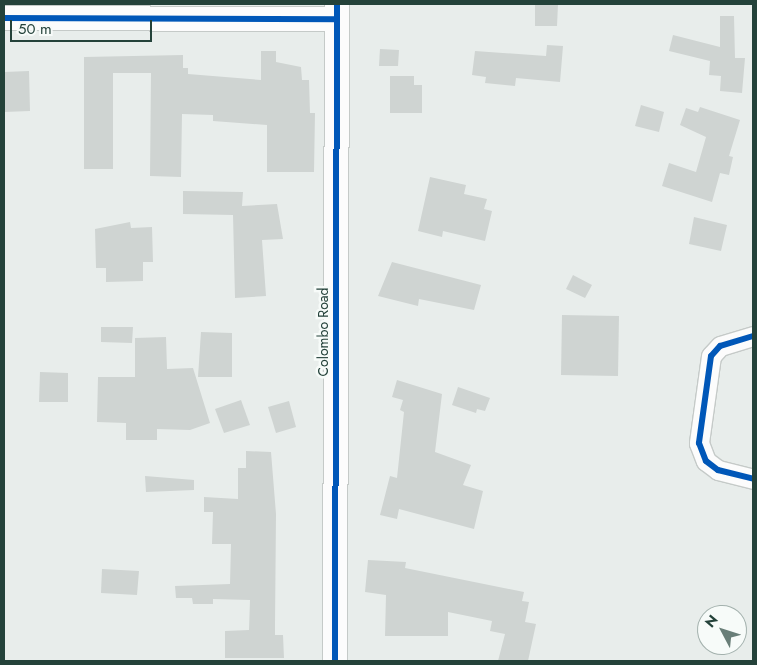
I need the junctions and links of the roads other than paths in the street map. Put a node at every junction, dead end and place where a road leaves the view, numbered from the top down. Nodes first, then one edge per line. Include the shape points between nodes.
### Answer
1 (337, 11) edge
2 (4, 18) edge
3 (753, 336) edge
4 (753, 479) edge
5 (335, 661) edge

1 - 2 street
1 - 5 street, Colombo Road
3 - 4 street via 720,346 711,356 699,443 706,461 718,470

